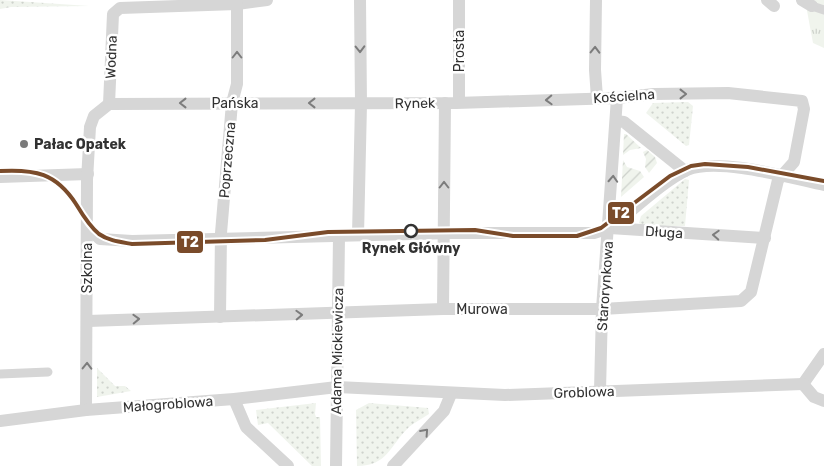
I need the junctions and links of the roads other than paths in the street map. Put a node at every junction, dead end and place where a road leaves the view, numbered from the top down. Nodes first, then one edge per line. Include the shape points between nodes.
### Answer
1 (267, 0) edge
2 (360, 0) edge
3 (459, 0) edge
4 (596, 0) edge
5 (237, 4) junction
6 (597, 98) junction
7 (617, 98) junction
8 (802, 101) joint
9 (459, 102) junction
10 (232, 103) junction
11 (445, 103) junction
12 (109, 104) junction
13 (361, 104) junction
14 (616, 121) junction
15 (685, 171) junction
16 (88, 174) junction
17 (782, 176) junction
18 (0, 177) edge
19 (824, 185) edge
20 (87, 227) junction
21 (610, 228) junction
22 (444, 234) junction
23 (347, 236) junction
24 (221, 238) junction
25 (765, 238) junction
26 (444, 309) junction
27 (602, 309) junction
28 (337, 313) junction
29 (220, 317) junction
30 (88, 321) junction
31 (824, 354) edge
32 (48, 372) dead end
33 (0, 374) edge
34 (803, 384) junction
35 (337, 386) junction
36 (600, 391) junction
37 (451, 394) junction
38 (234, 399) junction
39 (824, 401) edge
40 (86, 410) junction
41 (0, 421) edge
42 (288, 466) edge
43 (336, 466) edge
44 (393, 466) edge

1 - 5 street
2 -> 13 street
3 - 9 street, Prosta
6 -> 4 street
10 -> 5 street, Poprzeczna via 237,84
5 - 12 street, Wodna via 129,6 116,11 113,14
6 - 7 street, Kościelna
6 -> 9 street, Kościelna
7 -> 8 street, Kościelna via 728,93
7 - 14 street, Starorynkowa
8 - 17 street, Murowa via 804,109 794,162
9 - 11 street, Kościelna
10 -> 12 street, Pańska
13 -> 10 street, Pańska
10 - 24 street, Poprzeczna
11 - 13 street, Rynek
22 -> 11 street, Rynek
12 - 16 street, Szkolna via 94,116 90,127
13 - 23 street
14 - 15 street via 624,122
21 -> 14 street, Starorynkowa
15 - 17 street via 714,167
15 - 21 street
16 - 18 street
16 - 20 street, Szkolna
17 - 19 street
17 - 25 street, Murowa via 778,180
20 - 24 street via 100,239 110,240
20 - 30 street, Szkolna
21 - 22 street, Długa via 594,233
25 -> 21 street, Długa
21 - 27 street, Starorynkowa
22 - 23 street
22 - 26 street, Rynek
23 - 24 street
23 - 28 street, Adama Mickiewicza
24 - 29 street, Poprzeczna
25 - 27 street, Murowa via 751,292 740,301
26 - 27 street, Murowa
26 - 28 street, Murowa
27 - 36 street, Starorynkowa
29 -> 28 street, Murowa
28 - 35 street, Adama Mickiewicza
30 -> 29 street, Murowa
40 -> 30 street, Szkolna
31 - 34 street
32 - 33 street
34 - 36 street, Groblowa
34 - 39 street via 814,397
35 - 37 street, Groblowa
35 - 38 street, Małogroblowa
35 - 43 street, Adama Mickiewicza
36 - 37 street, Groblowa
44 -> 37 street via 444,411
38 - 40 street, Małogroblowa
38 - 42 street via 246,427
40 - 41 street, Małogroblowa

